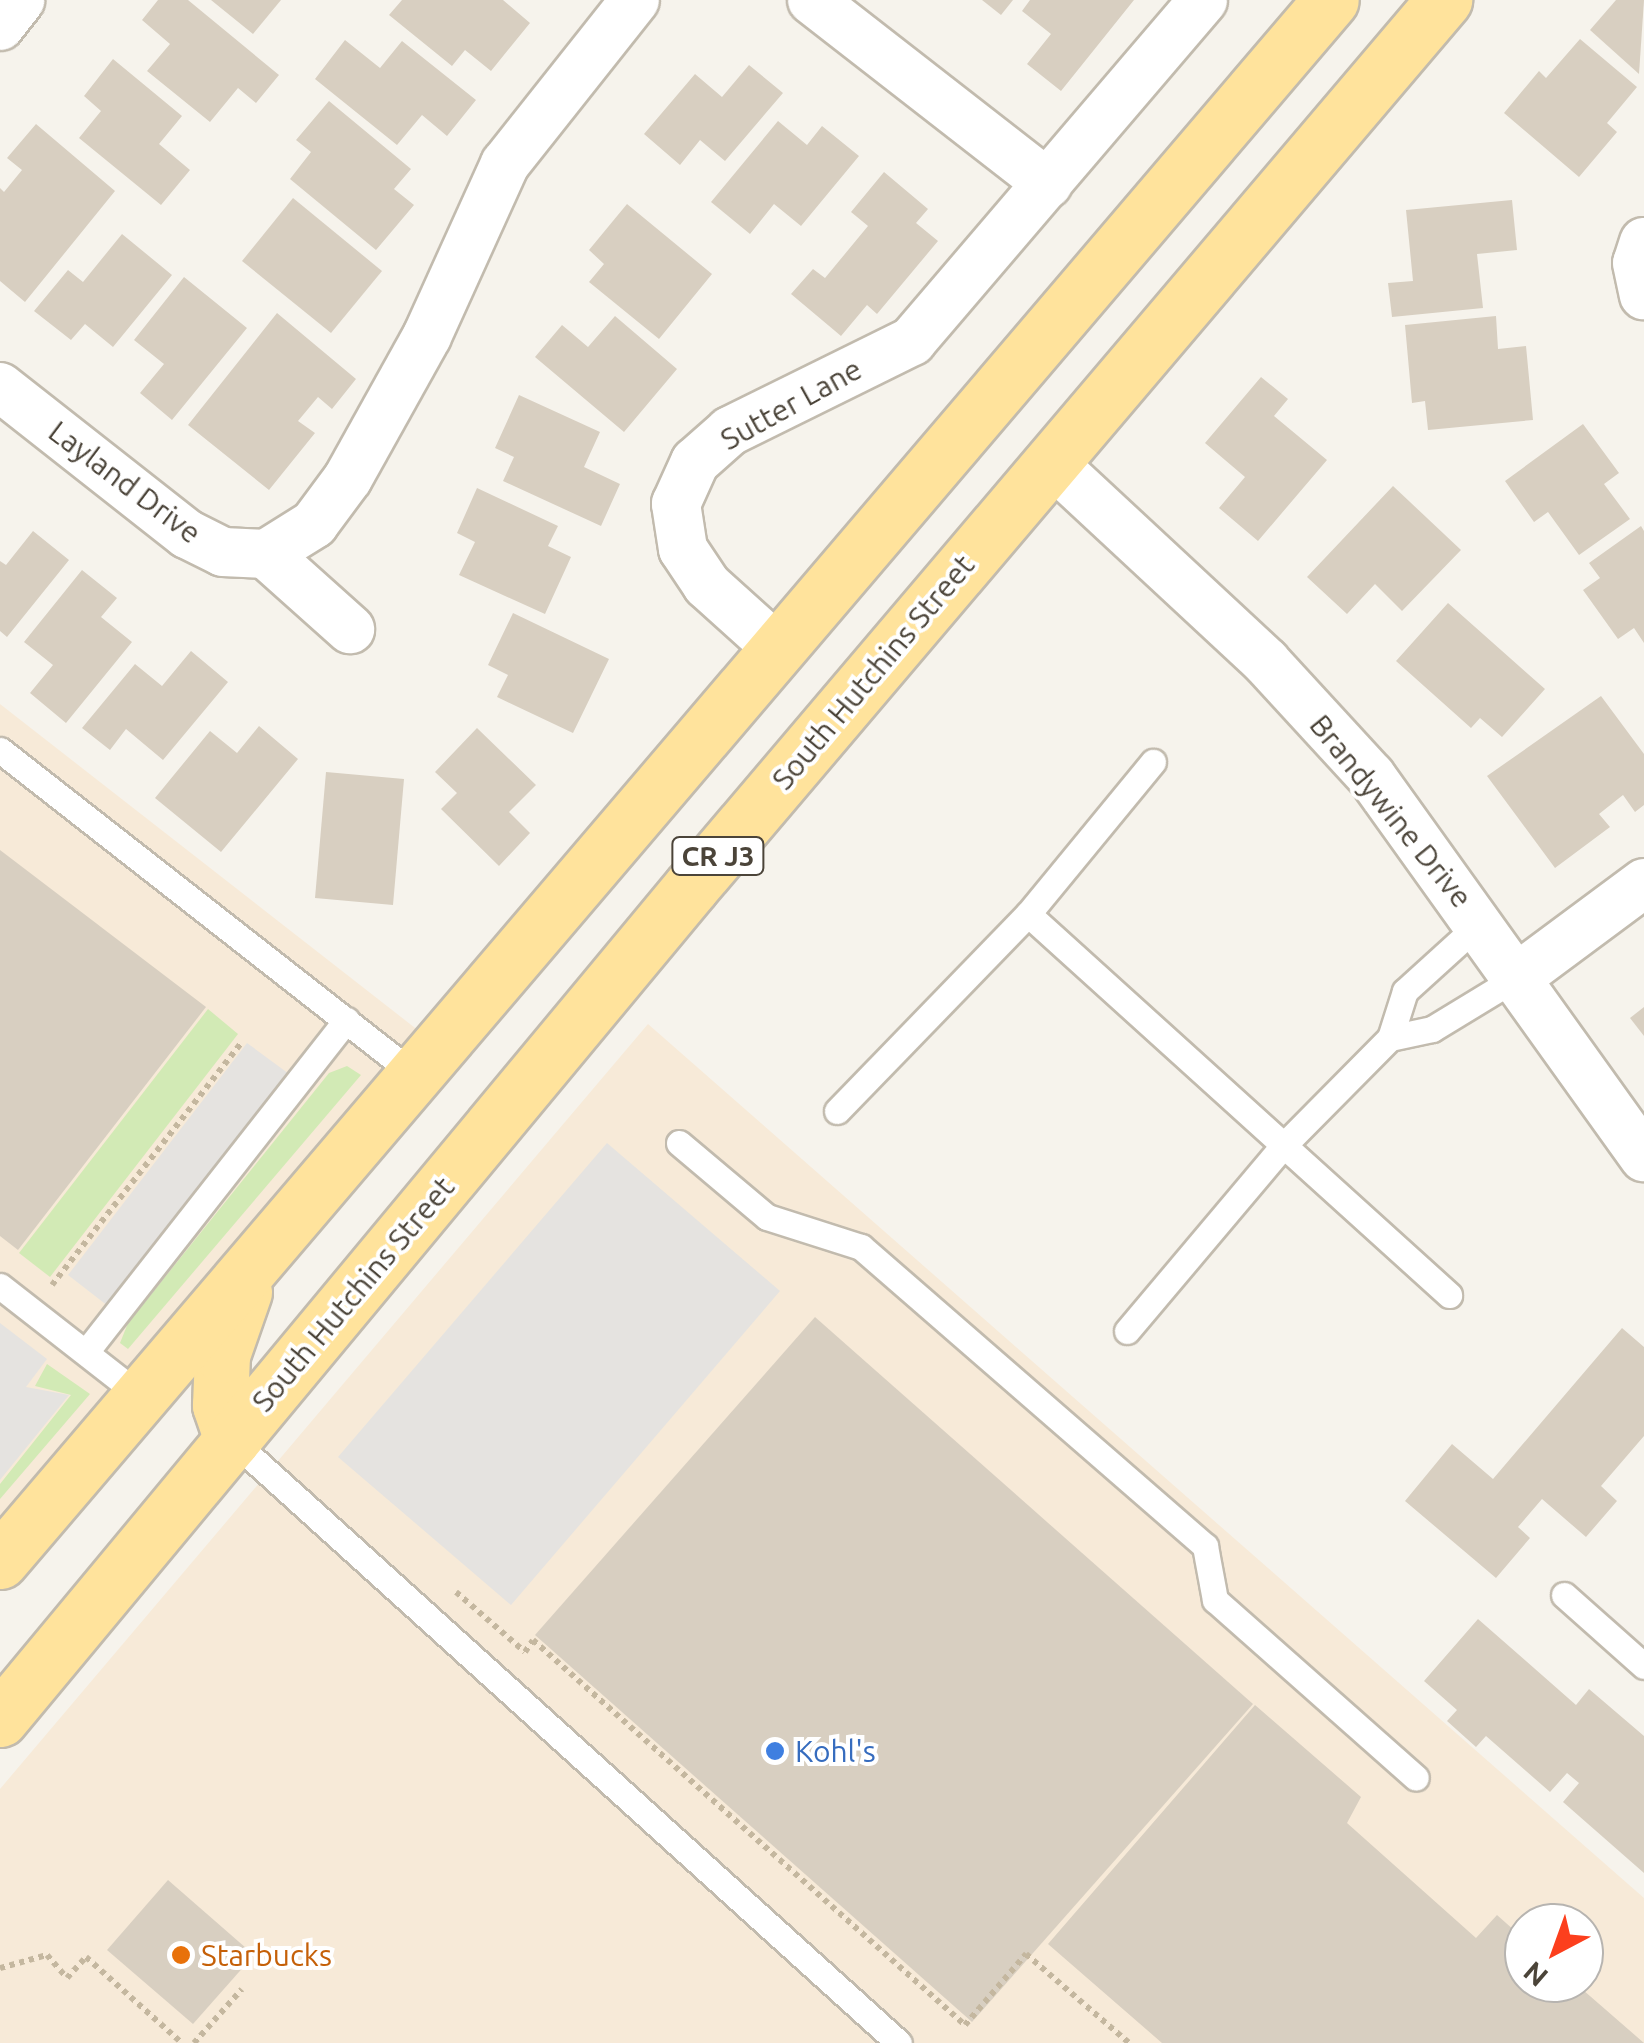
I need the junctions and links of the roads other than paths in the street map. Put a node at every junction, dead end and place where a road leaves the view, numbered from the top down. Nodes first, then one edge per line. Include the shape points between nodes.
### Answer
1 (20, 0) edge
2 (635, 0) edge
3 (812, 0) edge
4 (1203, 0) edge
5 (1331, 0) edge
6 (1444, 0) edge
7 (0, 26) edge
8 (1048, 184) junction
9 (1644, 242) edge
10 (1644, 294) edge
11 (0, 387) edge
12 (1050, 461) junction
13 (266, 554) junction
14 (350, 630) dead end
15 (778, 649) junction
16 (0, 750) edge
17 (1153, 762) dead end
18 (1644, 882) edge
19 (1028, 914) junction
20 (1480, 923) junction
21 (1520, 976) junction
22 (346, 1020) junction
23 (1390, 1038) junction
24 (414, 1074) junction
25 (837, 1112) dead end
26 (679, 1143) dead end
27 (1282, 1148) junction
28 (1644, 1157) edge
29 (256, 1261) junction
30 (0, 1286) edge
31 (1449, 1295) dead end
32 (1127, 1331) dead end
33 (86, 1352) junction
34 (141, 1396) junction
35 (232, 1440) junction
36 (0, 1561) edge
37 (1564, 1595) dead end
38 (1644, 1666) edge
39 (0, 1719) edge
40 (1416, 1778) dead end
41 (899, 2043) edge

1 - 7 street
2 - 13 street via 505,164 428,336 348,478 314,524
3 - 8 street
4 - 8 street, Sutter Lane
5 - 15 main road, CR J3
6 - 12 main road, South Hutchins Street / CR J3
8 - 15 street, Sutter Lane via 912,340 730,431 695,462 676,504 682,549 707,585
9 - 10 street via 1637,263
11 - 13 street, Layland Drive via 187,534 223,552
12 - 20 street, Brandywine Drive via 1266,662 1371,776
12 - 35 main road, South Hutchins Street / CR J3
13 - 14 street
15 - 24 main road, CR J3
16 - 22 lane
17 - 19 lane
18 - 21 street
19 - 25 lane
19 - 27 lane
20 - 21 street, Brandywine Drive
20 - 23 lane via 1406,991
21 - 23 lane via 1432,1029
21 - 28 street, Brandywine Drive
22 - 24 lane
22 - 33 lane
23 - 27 lane
24 - 29 main road, CR J3
26 - 40 lane via 767,1216 861,1247 1206,1546 1216,1600
27 - 31 lane
27 - 32 lane
29 - 34 main road, CR J3
29 - 35 main road via 222,1355 220,1405
30 - 33 lane
33 - 34 lane
34 - 36 main road, CR J3
35 - 39 main road, South Hutchins Street / CR J3
35 - 41 lane
37 - 38 lane

